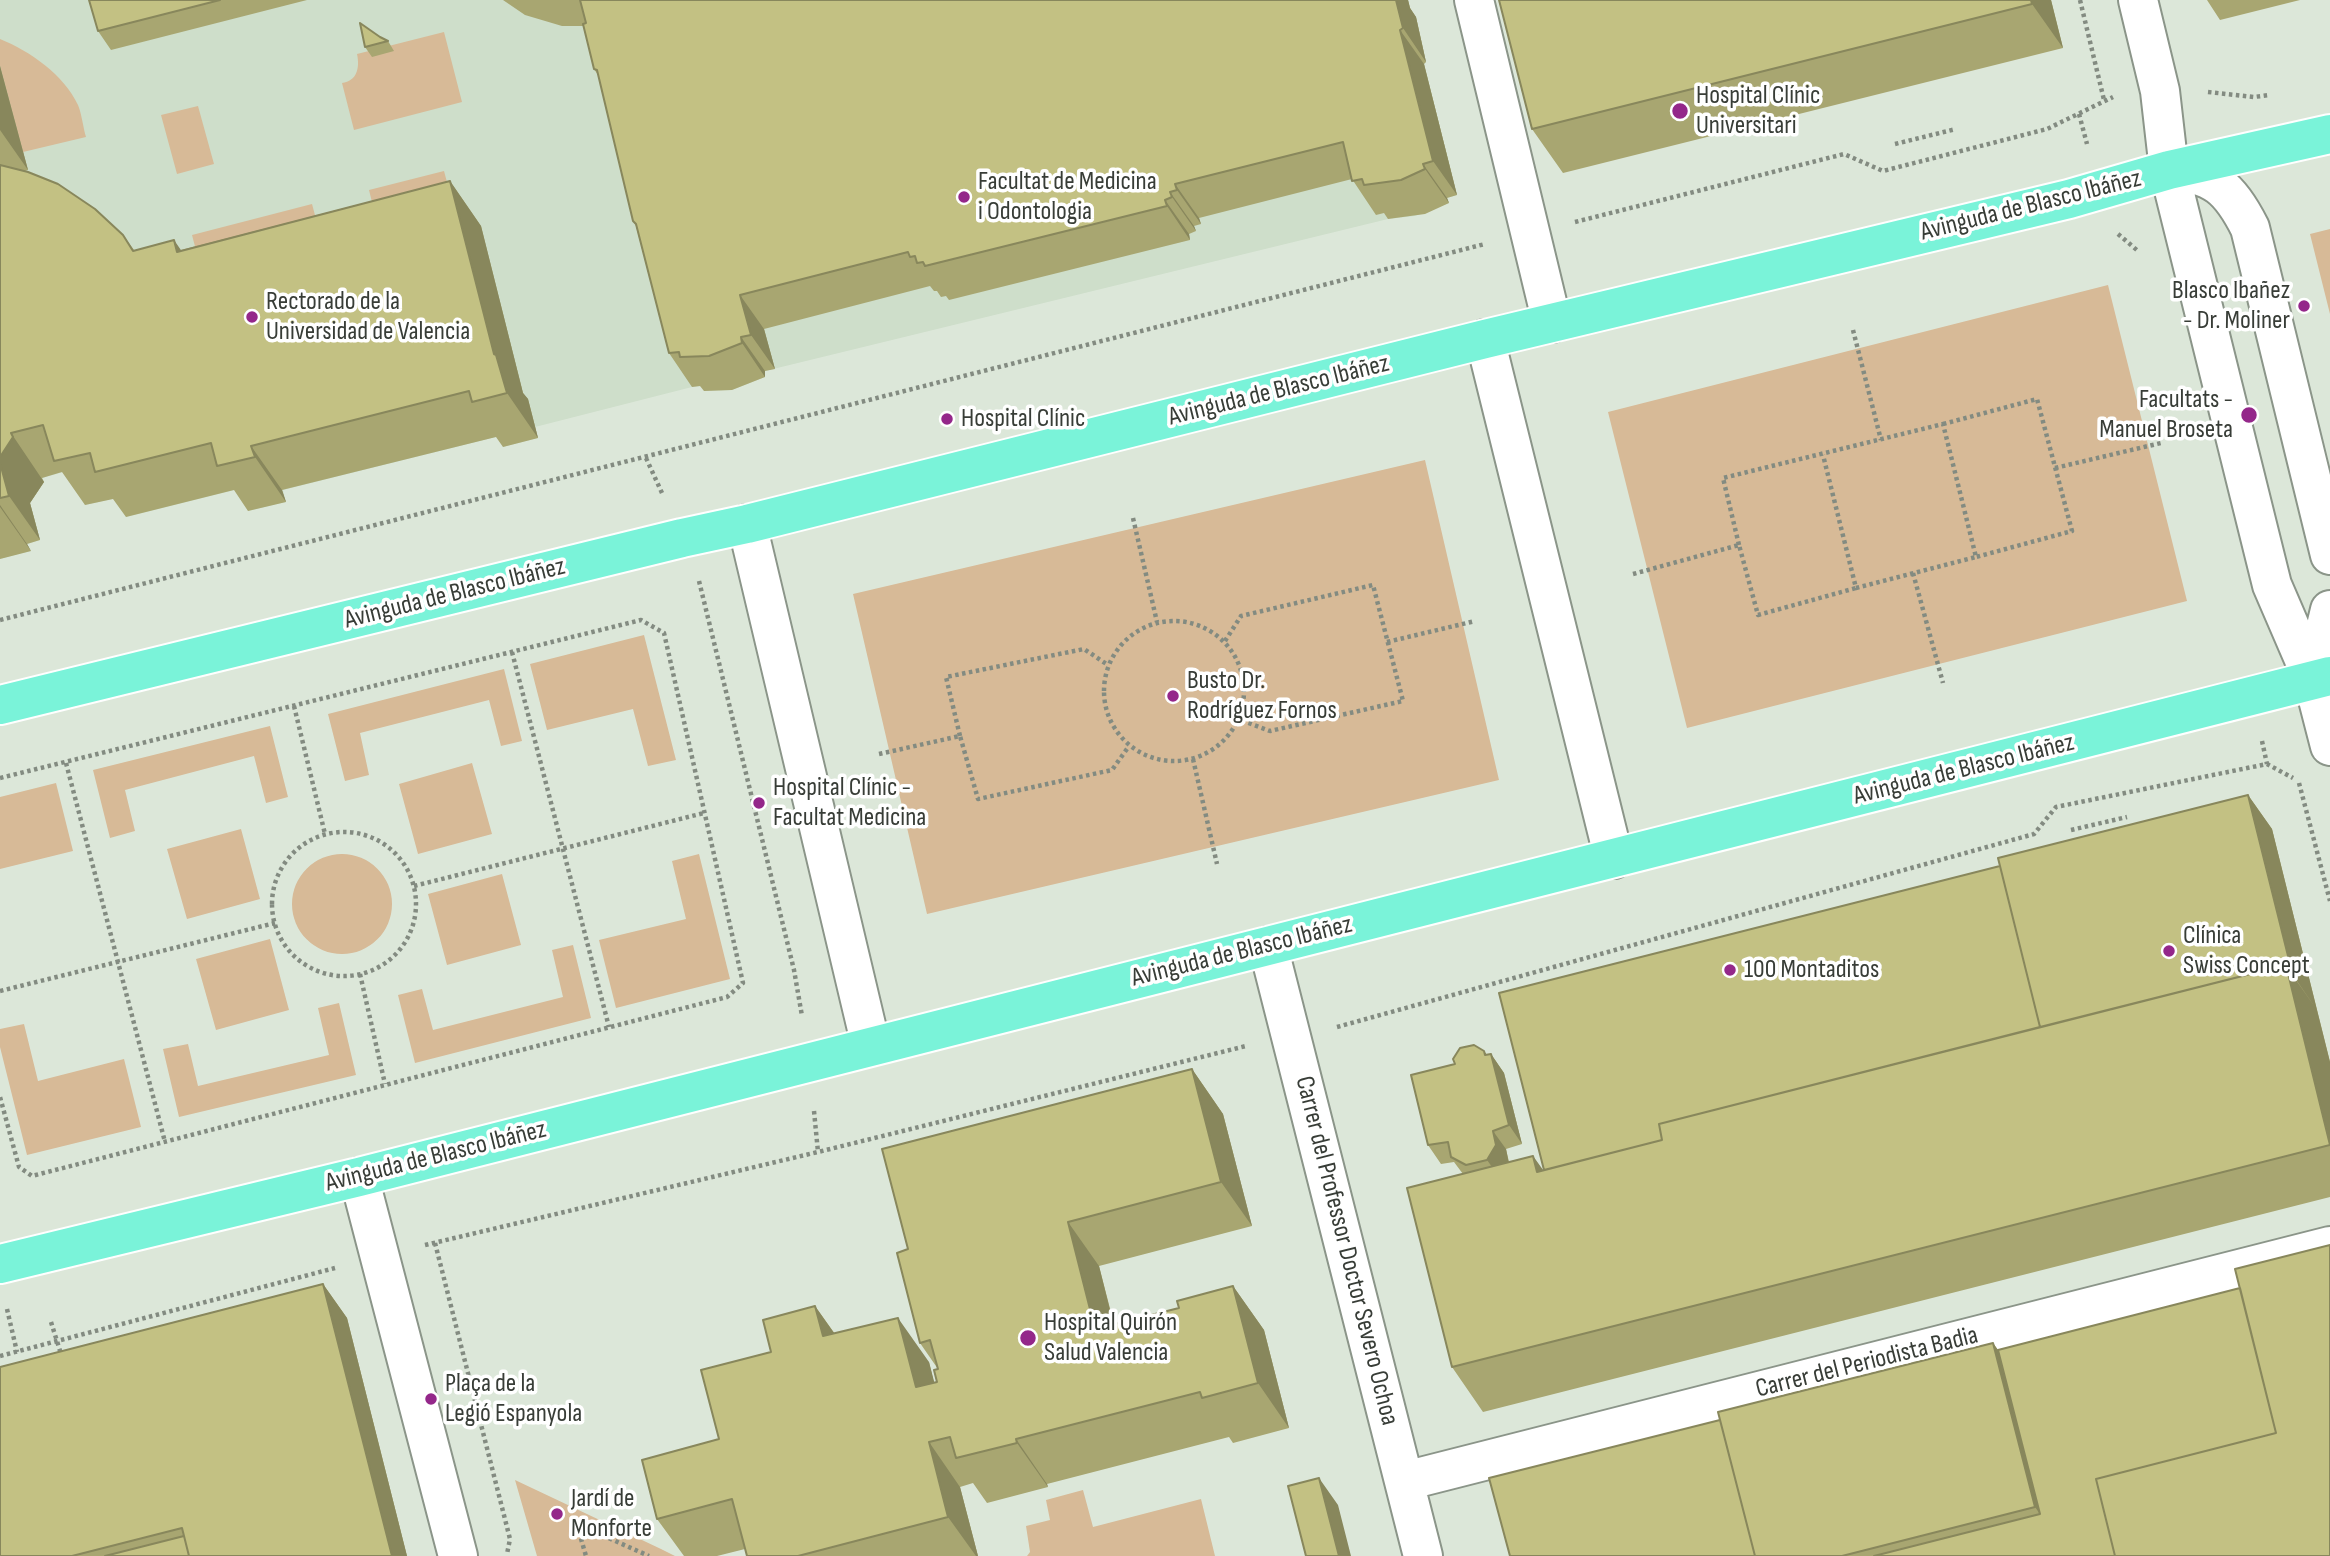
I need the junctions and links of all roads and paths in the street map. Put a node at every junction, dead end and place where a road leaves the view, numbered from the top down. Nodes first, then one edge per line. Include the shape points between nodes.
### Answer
1 (1474, 0) edge
2 (2080, 0) edge
3 (2138, 0) edge
4 (2199, 92) dead end
5 (2121, 95) dead end
6 (2274, 95) dead end
7 (2104, 100) junction
8 (2079, 114) junction
9 (1955, 129) dead end
10 (2330, 134) edge
11 (1895, 144) dead end
12 (2088, 146) dead end
13 (2169, 170) junction
14 (2112, 228) dead end
15 (1529, 233) junction
16 (2140, 253) dead end
17 (1552, 323) junction
18 (1853, 330) dead end
19 (1485, 339) junction
20 (1943, 424) junction
21 (1881, 440) junction
22 (2161, 443) dead end
23 (1823, 455) junction
24 (2055, 468) junction
25 (1133, 517) dead end
26 (747, 524) junction
27 (1739, 544) junction
28 (2330, 555) edge
29 (1976, 557) junction
30 (1913, 573) junction
31 (1633, 574) dead end
32 (699, 580) dead end
33 (1856, 588) junction
34 (2330, 610) edge
35 (0, 620) edge
36 (1475, 621) dead end
37 (1157, 622) junction
38 (1225, 641) junction
39 (1387, 642) junction
40 (512, 652) junction
41 (1108, 665) junction
42 (2322, 678) edge
43 (1943, 683) dead end
44 (0, 705) edge
45 (294, 706) junction
46 (1238, 719) junction
47 (960, 736) junction
48 (1129, 746) junction
49 (2330, 746) edge
50 (879, 754) dead end
51 (1193, 759) junction
52 (66, 763) junction
53 (0, 778) edge
54 (2309, 778) dead end
55 (2298, 781) junction
56 (704, 813) junction
57 (2127, 817) dead end
58 (2071, 830) dead end
59 (325, 834) junction
60 (563, 849) junction
61 (1614, 859) junction
62 (1217, 864) dead end
63 (414, 886) junction
64 (2330, 901) edge
65 (275, 923) junction
66 (1268, 946) junction
67 (118, 962) junction
68 (359, 974) junction
69 (0, 991) edge
70 (799, 998) dead end
71 (609, 1027) junction
72 (1290, 1035) junction
73 (871, 1046) junction
74 (385, 1084) junction
75 (0, 1097) edge
76 (165, 1142) junction
77 (359, 1177) junction
78 (435, 1243) junction
79 (2330, 1245) edge
80 (379, 1256) junction
81 (0, 1264) edge
82 (10, 1321) dead end
83 (51, 1322) dead end
84 (57, 1341) junction
85 (18, 1352) junction
86 (0, 1356) edge
87 (63, 1361) edge
88 (1405, 1480) junction
89 (458, 1556) edge
90 (507, 1556) edge
91 (586, 1556) edge
92 (649, 1556) edge
93 (1423, 1556) edge

1 - 15 street
2 - 7 path
3 - 13 street via 2160,91
4 - 6 path
5 - 7 path
7 - 8 path
8 - 12 path
8 - 15 path via 2047,129 1883,171 1844,155
9 - 11 path
10 - 13 main road, Avinguda de Blasco Ibáñez
13 - 17 main road, Avinguda de Blasco Ibáñez via 2069,199
13 - 28 street, Avinguda de Blasco Ibáñez via 2194,172 2217,182 2238,204 2250,228
13 - 42 street, Avinguda de Blasco Ibáñez via 2273,585
14 - 16 path
15 - 17 street
15 - 35 path
17 - 19 main road, Avinguda de Blasco Ibáñez
18 - 21 path
19 - 26 main road, Avinguda de Blasco Ibáñez
19 - 61 street
20 - 21 path
20 - 24 path via 2037,399
20 - 29 path
21 - 23 path
22 - 24 path
23 - 27 path via 1723,478
23 - 33 path
24 - 29 path via 2072,531
25 - 37 path
26 - 44 main road, Avinguda de Blasco Ibáñez
26 - 73 street
27 - 31 path
27 - 33 path via 1758,615
29 - 30 path
30 - 33 path
30 - 43 path
32 - 70 path
34 - 42 street
36 - 39 path
37 - 38 path via 1181,620 1205,626
37 - 41 path via 1128,638
38 - 39 path via 1241,616 1373,585
38 - 46 path via 1239,661 1245,684
39 - 46 path via 1403,701 1270,731
40 - 45 path
40 - 56 path via 641,620 664,633
40 - 60 path
41 - 47 path via 1084,649 946,677
41 - 48 path via 1105,709
42 - 49 street
42 - 61 main road, Avinguda de Blasco Ibáñez
45 - 52 path
45 - 59 path
46 - 51 path via 1215,749
47 - 48 path via 978,799 1112,770
47 - 50 path
48 - 51 path via 1149,757
51 - 62 path
52 - 53 path
52 - 67 path
54 - 55 path
55 - 64 path
55 - 72 path via 2267,764 2056,807 2034,834 1349,1024
56 - 60 path
56 - 71 path via 743,983 727,997
57 - 58 path
59 - 63 path via 348,832 380,842 405,865
59 - 65 path via 302,845 284,862 274,884
60 - 63 path
60 - 71 path
61 - 66 main road, Avinguda de Blasco Ibáñez
63 - 68 path via 416,909 398,951
65 - 67 path
65 - 68 path via 292,954 311,968 335,975
66 - 72 street, Carrer del Professor Doctor Severo Ochoa
66 - 73 main road, Avinguda de Blasco Ibáñez
67 - 69 path
67 - 76 path
68 - 74 path
71 - 74 path
72 - 78 path
72 - 88 street, Carrer del Professor Doctor Severo Ochoa
73 - 77 main road, Avinguda de Blasco Ibáñez
74 - 76 path
75 - 76 path via 19,1167 32,1176
77 - 80 street
77 - 81 main road, Avinguda de Blasco Ibáñez
78 - 80 path
78 - 90 path via 510,1539
79 - 88 street, Carrer del Periodista Badia
80 - 84 path
80 - 89 street
82 - 85 path
83 - 84 path
84 - 85 path
84 - 87 path
85 - 86 path
88 - 93 street, Carrer del Professor Doctor Severo Ochoa
91 - 92 path via 577,1524

